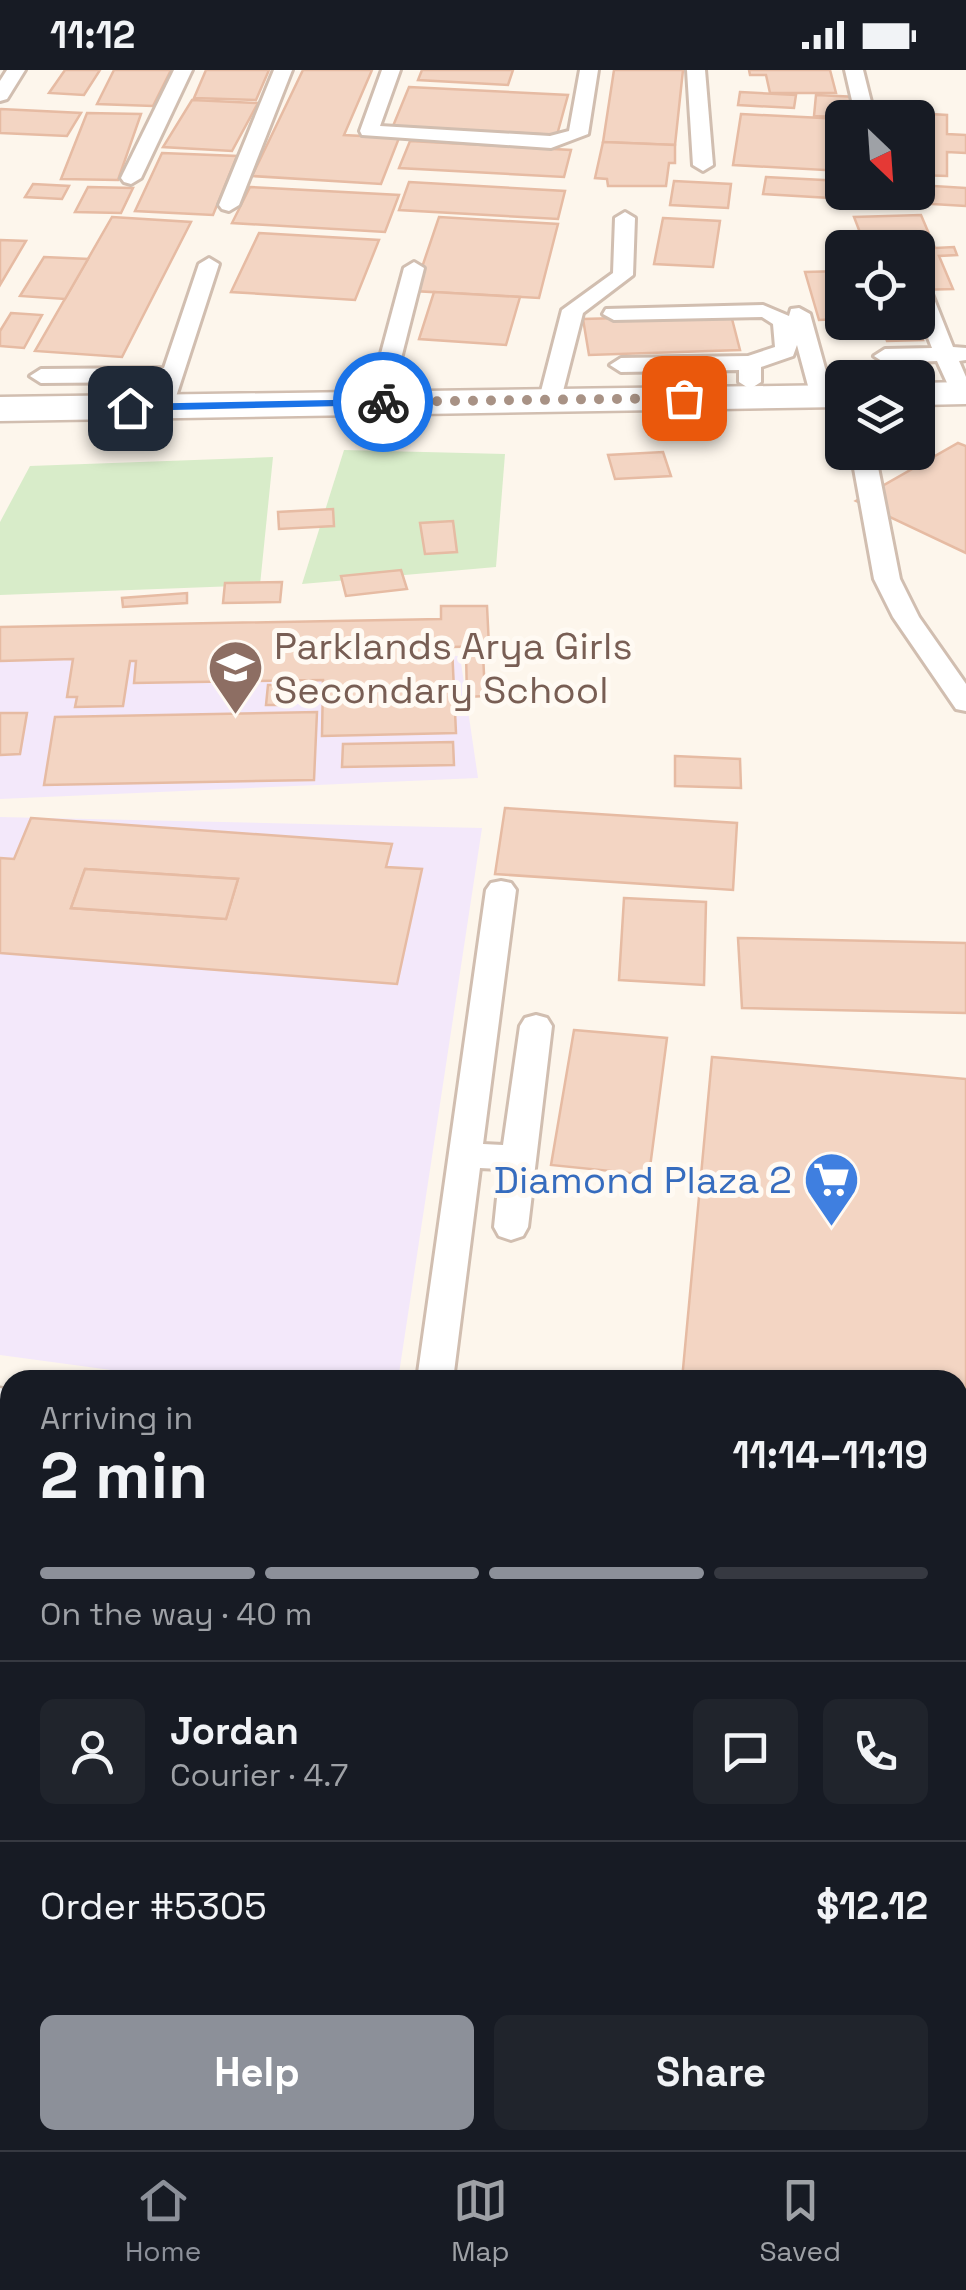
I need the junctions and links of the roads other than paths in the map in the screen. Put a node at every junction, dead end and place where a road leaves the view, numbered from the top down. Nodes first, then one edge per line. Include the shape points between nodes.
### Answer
1 (16, 70) edge
2 (184, 70) edge
3 (283, 70) edge
4 (391, 70) edge
5 (589, 70) edge
6 (696, 70) edge
7 (854, 70) edge
8 (0, 95) edge
9 (862, 100) edge
10 (703, 165) dead end
11 (130, 178) dead end
12 (229, 205) dead end
13 (624, 218) dead end
14 (209, 264) dead end
15 (414, 268) dead end
16 (614, 314) dead end
17 (799, 314) dead end
18 (935, 320) edge
19 (955, 354) edge
20 (885, 356) dead end
21 (622, 366) dead end
22 (41, 376) dead end
23 (825, 379) edge
24 (750, 380) junction
25 (168, 391) junction
26 (964, 393) edge
27 (935, 394) edge
28 (825, 395) edge
29 (550, 399) junction
30 (380, 402) junction
31 (0, 409) edge
32 (866, 470) edge
33 (966, 703) edge
34 (501, 890) dead end
35 (536, 1026) dead end
36 (463, 1156) junction
37 (518, 1158) junction
38 (511, 1227) dead end
39 (436, 1370) edge

1 - 8 lane
2 - 11 lane
3 - 12 lane
4 - 5 lane via 369,131 552,142 578,134
6 - 10 lane
7 - 9 lane
13 - 29 lane via 623,275 573,310
14 - 25 lane
15 - 30 lane
16 - 24 lane via 777,314 788,338 785,350
17 - 23 lane
18 - 19 lane
19 - 20 lane
19 - 26 lane
21 - 24 lane
22 - 25 lane
24 - 28 street
24 - 29 street
25 - 30 street
25 - 31 street
26 - 27 street
29 - 30 street
32 - 33 lane via 887,579
34 - 36 lane
35 - 37 lane
36 - 37 lane
36 - 39 lane
37 - 38 lane

